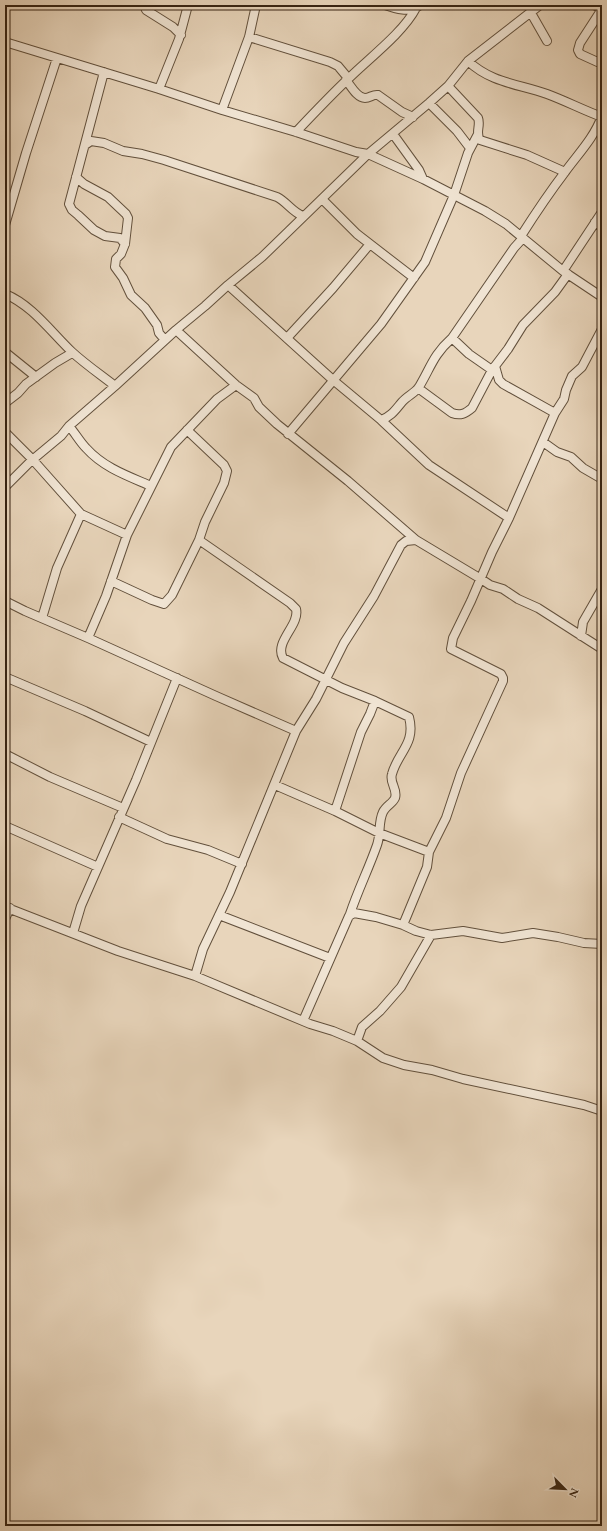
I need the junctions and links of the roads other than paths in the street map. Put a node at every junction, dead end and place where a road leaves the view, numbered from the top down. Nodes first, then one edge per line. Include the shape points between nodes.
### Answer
1 (144, 5) edge
2 (188, 5) edge
3 (256, 5) edge
4 (385, 5) edge
5 (540, 5) edge
6 (594, 5) edge
7 (418, 6) edge
8 (602, 9) edge
9 (531, 13) junction
10 (181, 35) junction
11 (249, 37) junction
12 (547, 41) dead end
13 (5, 42) edge
14 (57, 58) junction
15 (468, 61) junction
16 (602, 64) edge
17 (104, 72) junction
18 (347, 79) junction
19 (448, 86) junction
20 (159, 89) junction
21 (429, 103) junction
22 (222, 110) junction
23 (413, 117) junction
24 (602, 117) edge
25 (296, 132) junction
26 (393, 134) junction
27 (478, 134) junction
28 (85, 145) junction
29 (470, 148) junction
30 (368, 154) junction
31 (565, 172) junction
32 (76, 177) junction
33 (423, 179) junction
34 (454, 195) junction
35 (322, 199) junction
36 (602, 212) edge
37 (6, 216) edge
38 (303, 216) junction
39 (5, 225) edge
40 (599, 225) edge
41 (522, 237) junction
42 (125, 244) junction
43 (370, 244) junction
44 (566, 272) junction
45 (414, 278) junction
46 (228, 285) junction
47 (5, 294) edge
48 (602, 297) edge
49 (602, 329) edge
50 (176, 330) junction
51 (287, 338) junction
52 (452, 338) junction
53 (165, 340) junction
54 (5, 352) edge
55 (72, 352) junction
56 (494, 368) junction
57 (36, 377) junction
58 (488, 378) junction
59 (333, 380) junction
60 (499, 380) junction
61 (115, 386) junction
62 (236, 386) junction
63 (418, 388) junction
64 (5, 403) edge
65 (555, 413) junction
66 (381, 420) junction
67 (69, 426) junction
68 (187, 430) junction
69 (5, 432) edge
70 (288, 434) junction
71 (543, 442) junction
72 (33, 460) junction
73 (602, 479) edge
74 (151, 486) junction
75 (5, 487) edge
76 (81, 514) junction
77 (509, 518) junction
78 (126, 535) junction
79 (199, 540) junction
80 (416, 540) junction
81 (481, 579) junction
82 (111, 581) junction
83 (602, 589) edge
84 (5, 601) edge
85 (42, 618) junction
86 (581, 636) junction
87 (88, 638) junction
88 (602, 649) edge
89 (5, 678) edge
90 (177, 678) junction
91 (326, 680) junction
92 (375, 701) junction
93 (296, 731) junction
94 (152, 742) junction
95 (5, 754) edge
96 (275, 786) junction
97 (123, 808) junction
98 (335, 811) junction
99 (119, 817) junction
100 (5, 826) edge
101 (379, 833) junction
102 (429, 852) junction
103 (242, 864) junction
104 (98, 867) junction
105 (7, 907) edge
106 (350, 914) junction
107 (219, 915) junction
108 (5, 919) edge
109 (403, 924) junction
110 (73, 933) junction
111 (431, 935) junction
112 (602, 944) edge
113 (330, 958) junction
114 (195, 976) junction
115 (303, 1021) junction
116 (357, 1041) junction
117 (602, 1111) edge

1 - 10 street via 146,10 173,26
2 - 10 street
3 - 11 street
4 - 7 street via 401,10
5 - 9 street
6 - 8 street
7 - 18 street via 398,31
8 - 16 street via 578,50 582,55
9 - 12 street
9 - 15 street
10 - 20 street
11 - 18 street via 330,62 338,66
11 - 22 street
13 - 14 street
14 - 17 street
14 - 37 street
15 - 19 street
15 - 24 street via 493,78 550,95
17 - 20 street
17 - 28 street
18 - 23 street via 360,97 378,96
18 - 25 street
19 - 21 street
19 - 27 street via 478,118
20 - 22 street
21 - 23 street
21 - 29 street
22 - 25 street
23 - 26 street
24 - 31 street via 590,139
25 - 30 street
26 - 30 street
26 - 33 street
27 - 29 street
27 - 31 street via 478,138 483,141 527,155
28 - 32 street
28 - 38 street via 91,141 104,143 123,151 203,172 277,197
29 - 34 street
30 - 33 street
30 - 35 street
31 - 41 street
32 - 42 street via 108,197 126,214 128,222
32 - 42 street via 69,202 70,209 98,233 120,238
33 - 34 street
34 - 41 street via 485,211
34 - 45 street via 425,262
35 - 38 street
35 - 43 street
36 - 40 street
37 - 39 street
38 - 46 street via 262,257
40 - 44 street
41 - 44 street
41 - 52 street
42 - 53 street via 116,259 115,269 123,278 131,295 145,308 157,325
43 - 45 street
43 - 51 street
44 - 48 street
44 - 56 street via 555,292 523,325
45 - 59 street
46 - 50 street
46 - 51 street
47 - 55 street via 35,314
49 - 65 street via 582,367 572,376 564,399
50 - 53 street
50 - 62 street
51 - 59 street
52 - 56 street via 469,354
52 - 63 street via 436,355
53 - 61 street
54 - 57 street
55 - 57 street
55 - 61 street
56 - 58 street
56 - 60 street
57 - 64 street
58 - 60 street
58 - 63 street via 472,408 460,415 443,408
59 - 66 street
59 - 70 street
60 - 65 street via 511,390
61 - 67 street
62 - 68 street via 217,399
62 - 70 street via 254,398 259,407
63 - 66 street via 406,397 389,417
65 - 71 street
66 - 77 street via 429,465
67 - 72 street
67 - 74 street via 86,448 103,463
68 - 74 street via 171,447
68 - 79 street via 224,465 227,471
69 - 72 street
70 - 80 street
71 - 73 street
71 - 77 street
72 - 75 street
72 - 76 street
74 - 78 street
76 - 78 street
76 - 85 street via 57,568
77 - 81 street
78 - 82 street
79 - 82 street via 172,595 164,604
79 - 91 street via 294,606 296,614 282,646 281,656
80 - 81 street
80 - 91 street via 406,541 402,545 344,643
81 - 86 street via 538,608
81 - 102 street via 453,638 451,648 500,674 503,681 470,751 446,818
82 - 87 street
83 - 86 street via 583,622
84 - 85 street
85 - 87 street
86 - 88 street
87 - 90 street
89 - 94 street
90 - 93 street
90 - 94 street
91 - 92 street
91 - 93 street
92 - 98 street via 361,732
92 - 101 street via 409,718 411,733 392,775 395,798 383,812
93 - 96 street
94 - 97 street
95 - 97 street via 57,780
96 - 98 street
96 - 103 street
97 - 99 street
98 - 101 street
99 - 103 street via 167,839 208,850
99 - 104 street
100 - 104 street
101 - 102 street
101 - 106 street via 378,843
102 - 109 street via 427,867
103 - 107 street
104 - 110 street via 81,906
105 - 108 street
105 - 110 street
106 - 109 street via 357,913
106 - 113 street
107 - 113 street
107 - 114 street
109 - 111 street
110 - 114 street via 118,951
111 - 112 street via 464,932 502,938 533,933
111 - 116 street via 401,987 362,1027
113 - 115 street
114 - 115 street
115 - 116 street
116 - 117 street via 382,1058 404,1065

